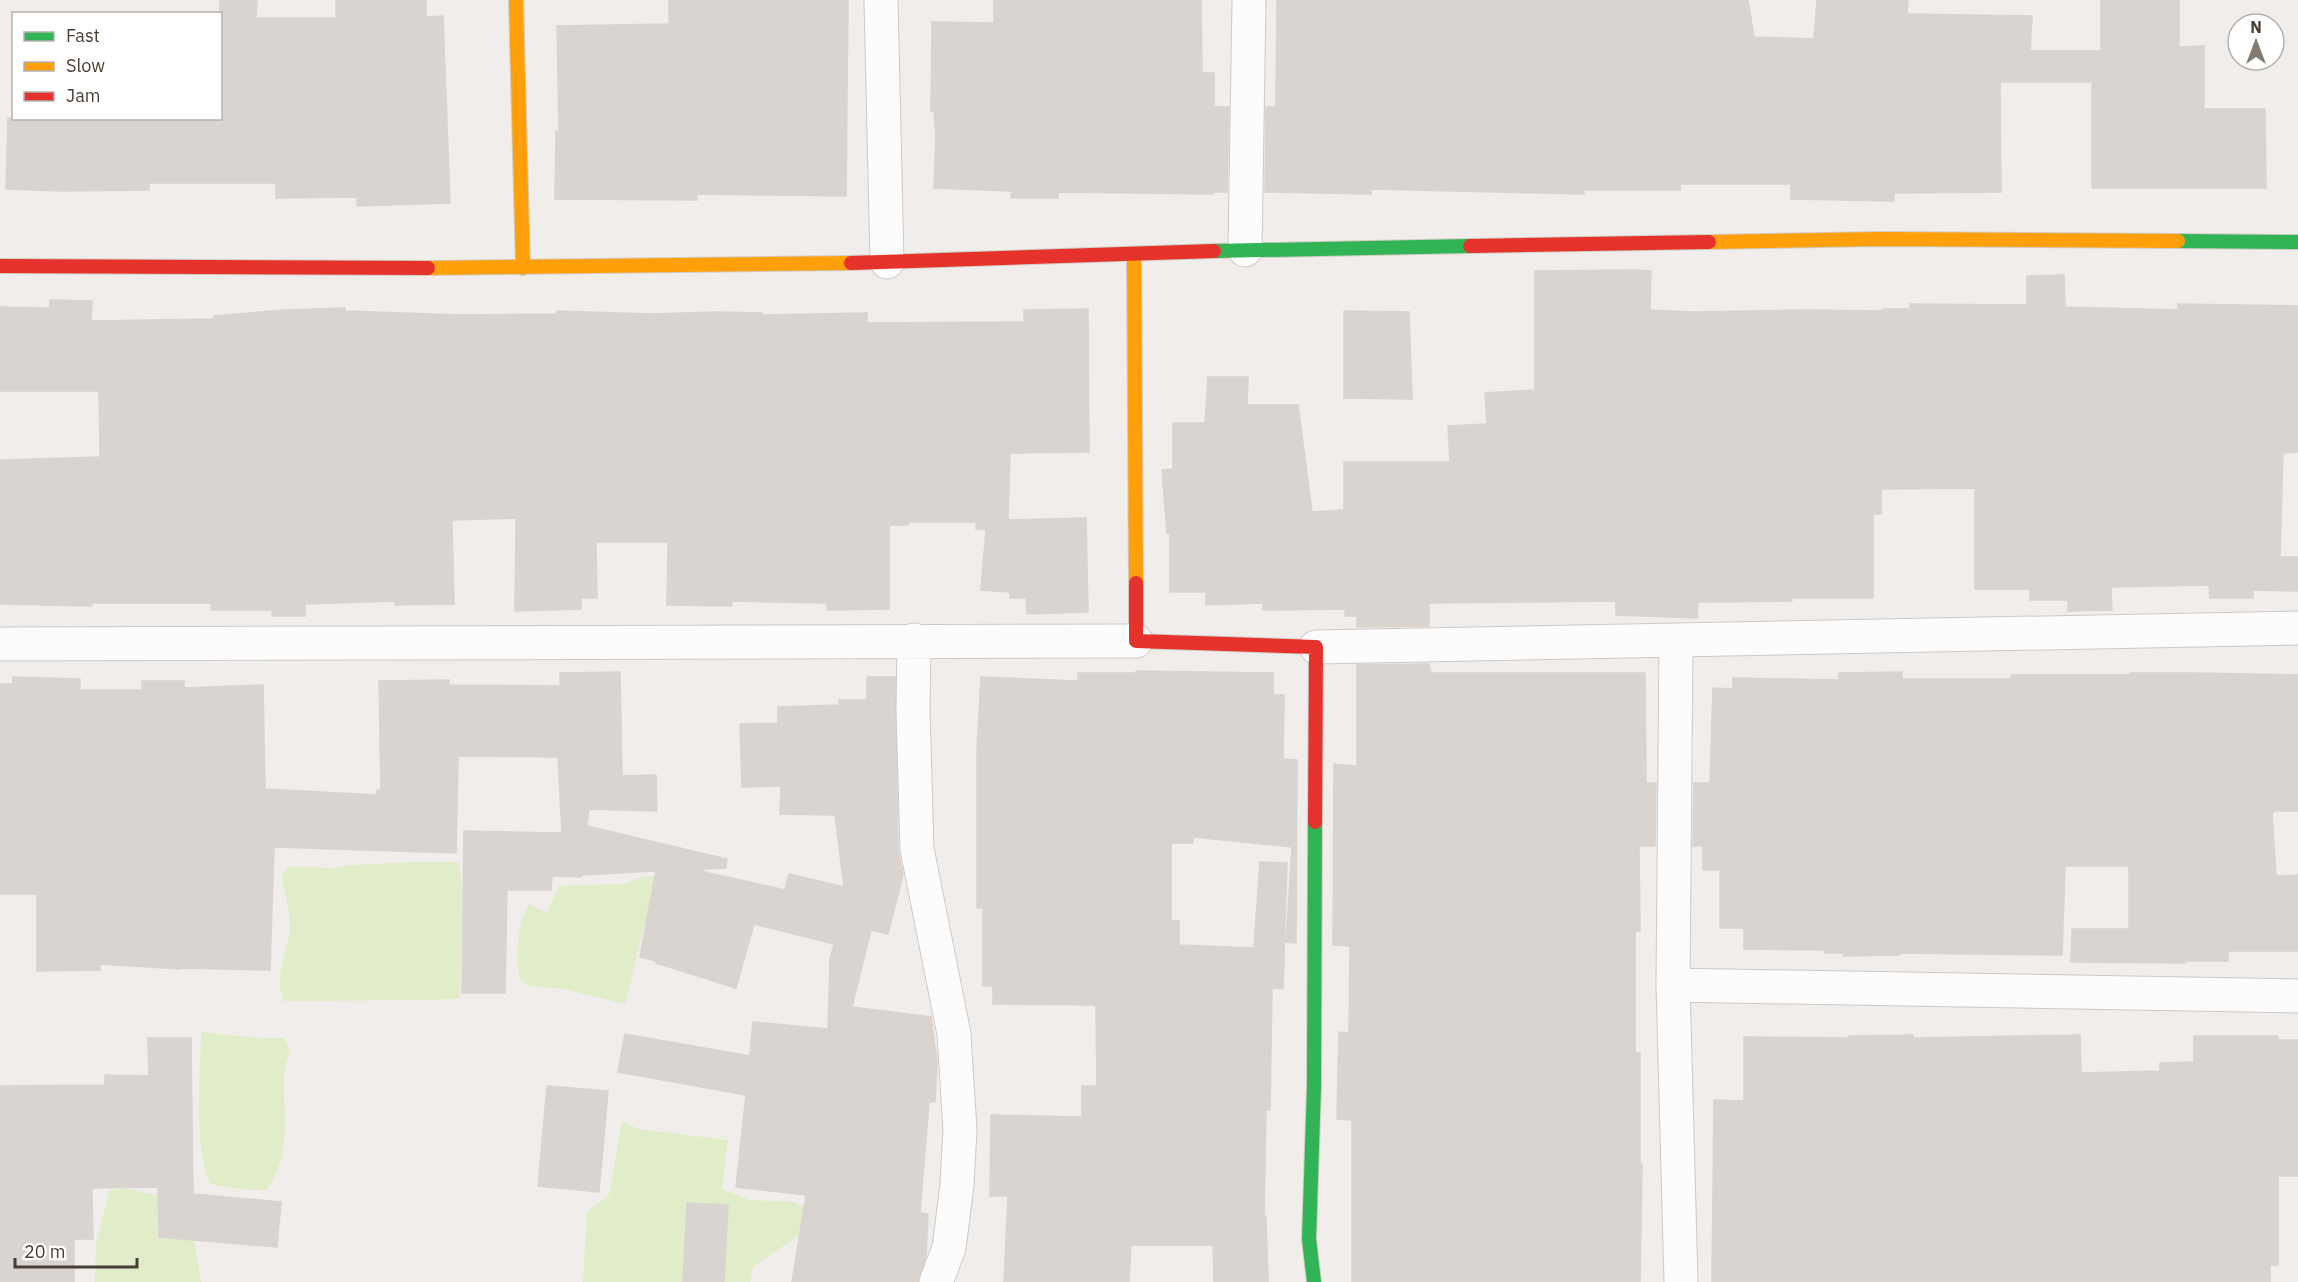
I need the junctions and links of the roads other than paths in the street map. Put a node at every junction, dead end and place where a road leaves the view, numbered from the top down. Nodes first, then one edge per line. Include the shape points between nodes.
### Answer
1 (516, 0) edge
2 (881, 0) edge
3 (1249, 0) edge
4 (2298, 242) edge
5 (1245, 250) junction
6 (1134, 255) junction
7 (887, 262) junction
8 (0, 266) edge
9 (523, 268) junction
10 (2298, 628) edge
11 (914, 640) junction
12 (1137, 640) junction
13 (1676, 640) junction
14 (0, 645) edge
15 (1316, 646) junction
16 (1673, 986) junction
17 (2298, 996) edge
18 (936, 1282) edge
19 (1314, 1282) edge
20 (1681, 1282) edge

1 - 9 street
2 - 7 street
3 - 5 street
4 - 5 street via 1879,239
5 - 6 street
6 - 7 street
6 - 12 street
7 - 9 street
8 - 9 street
10 - 13 street
11 - 12 street
11 - 14 street
11 - 18 street via 917,849 954,1034 960,1130 949,1248
12 - 15 street
13 - 15 street
13 - 16 street
15 - 19 street via 1314,1086 1309,1239
16 - 17 street
16 - 20 street

